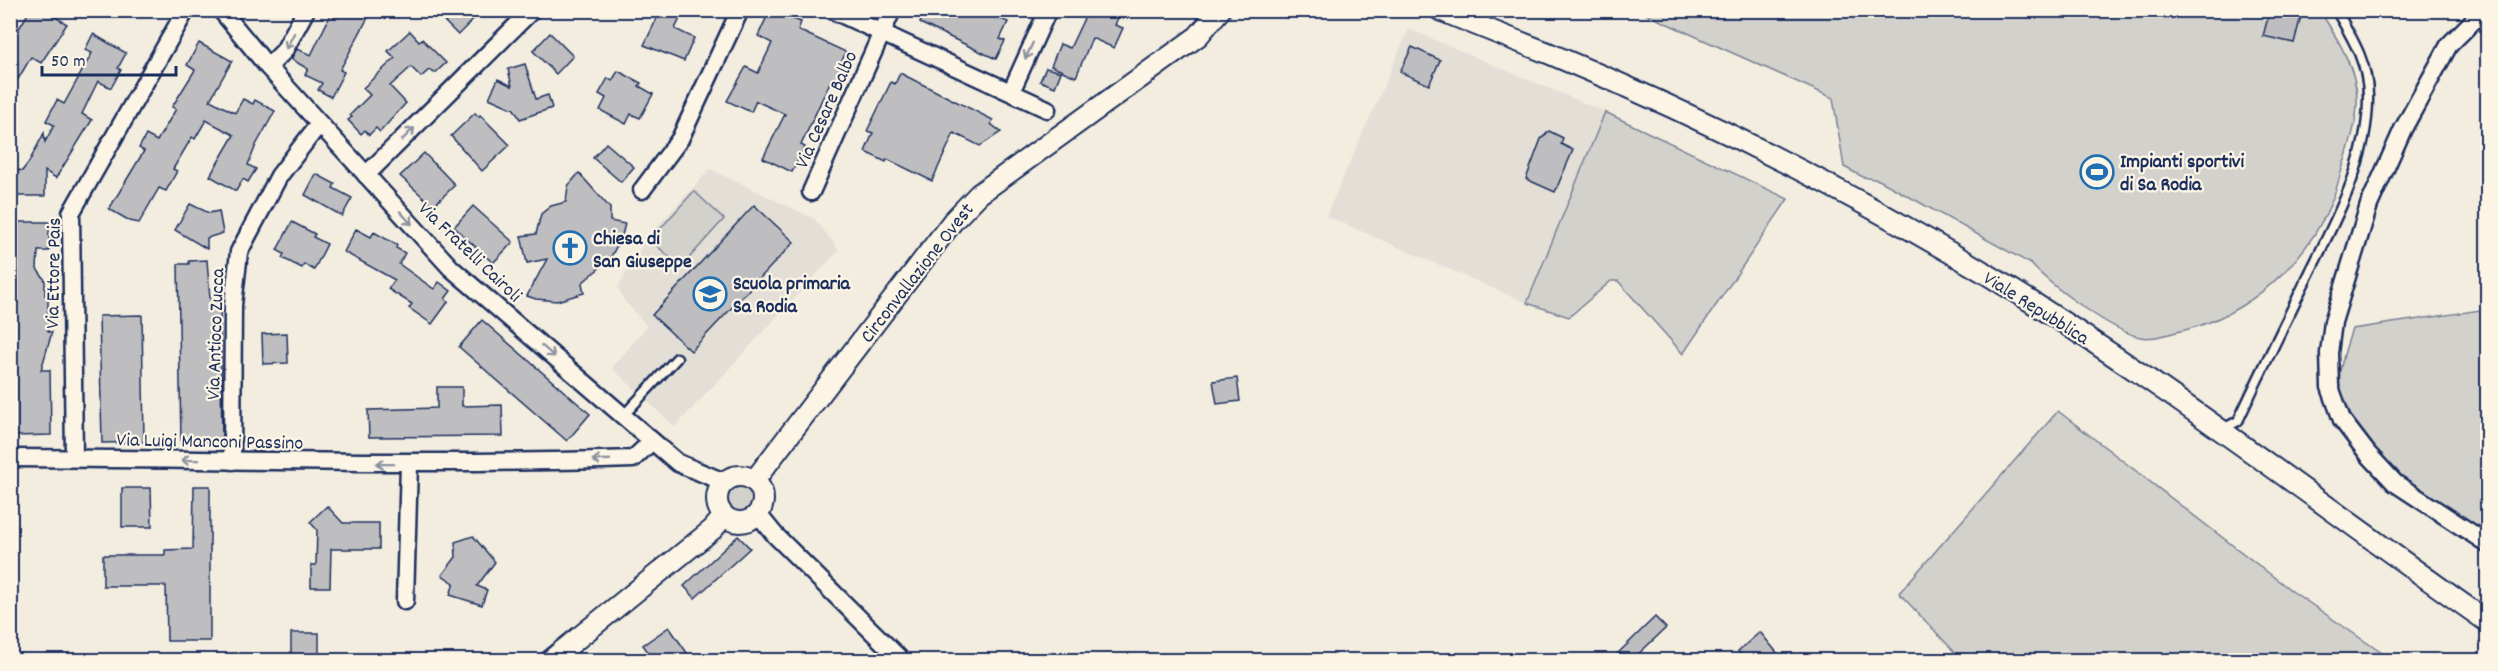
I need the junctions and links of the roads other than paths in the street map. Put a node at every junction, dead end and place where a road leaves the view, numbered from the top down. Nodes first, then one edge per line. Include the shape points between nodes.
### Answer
1 (186, 10) edge
2 (221, 10) edge
3 (306, 10) edge
4 (532, 10) edge
5 (740, 10) edge
6 (832, 10) edge
7 (892, 10) edge
8 (1048, 10) edge
9 (1220, 10) edge
10 (1440, 10) edge
11 (1470, 10) edge
12 (2336, 10) edge
13 (2484, 10) edge
14 (1204, 24) edge
15 (881, 33) junction
16 (1550, 54) junction
17 (268, 67) junction
18 (1011, 92) junction
19 (1047, 109) dead end
20 (319, 124) junction
21 (366, 175) junction
22 (642, 190) dead end
23 (811, 192) dead end
24 (676, 358) dead end
25 (623, 416) junction
26 (2221, 430) junction
27 (652, 441) junction
28 (10, 458) edge
29 (74, 458) junction
30 (232, 461) junction
31 (409, 464) junction
32 (754, 481) junction
33 (724, 482) junction
34 (758, 514) junction
35 (724, 516) junction
36 (2487, 544) edge
37 (405, 601) dead end
38 (2487, 622) edge
39 (551, 660) edge
40 (901, 660) edge

1 - 29 street, Via Ettore Pais via 71,213
2 - 17 street, Via Fratelli Cairoli
3 -> 17 street via 284,51
21 -> 4 street
5 - 22 street via 680,139
6 - 15 street
7 - 15 street, Via Cesare Balbo
8 -> 18 street
9 - 14 street, Circonvallazione Ovest
10 - 16 street, Viale Repubblica
11 - 16 street, Viale Repubblica
12 - 26 lane via 2358,48 2366,74 2367,120 2357,159 2340,209 2238,420
13 - 36 street via 2449,45 2403,129 2369,205 2332,322 2329,353 2330,387 2342,420 2368,454 2395,483
14 - 32 street, Circonvallazione Ovest via 979,194 953,221
15 - 18 street
15 - 23 street, Via Cesare Balbo
16 - 26 street, Viale Repubblica via 1834,189 1993,279
17 - 20 street, Via Fratelli Cairoli
18 - 19 street
20 - 21 street, Via Fratelli Cairoli
20 - 30 street, Via Antioco Zucca via 279,176 239,252 232,305
21 -> 25 street, Via Fratelli Cairoli via 452,268
24 - 25 lane
25 - 27 street, Via Fratelli Cairoli
26 - 38 street, Viale Repubblica
27 -> 31 street, Via Luigi Manconi Passino via 633,459
27 - 33 street, Via Fratelli Cairoli via 678,463
28 - 29 street, Via Luigi Manconi Passino
30 -> 29 street, Via Luigi Manconi Passino
31 -> 30 street, Via Luigi Manconi Passino
31 - 37 street
32 - 33 street via 739,476
32 - 34 street via 764,499
33 - 35 street via 717,501
34 - 35 street via 744,522
34 - 40 street
35 - 39 street

